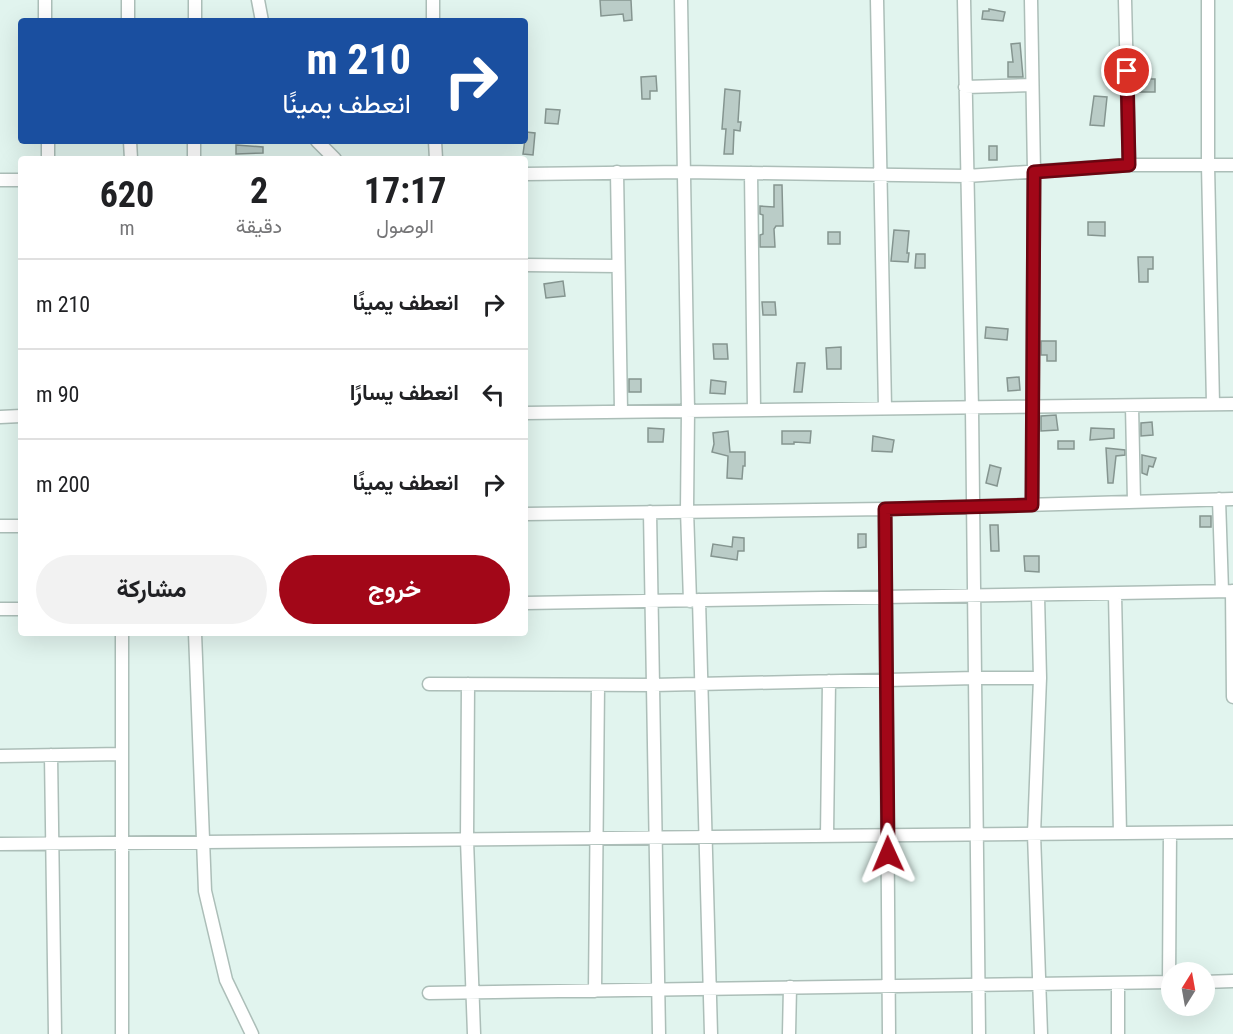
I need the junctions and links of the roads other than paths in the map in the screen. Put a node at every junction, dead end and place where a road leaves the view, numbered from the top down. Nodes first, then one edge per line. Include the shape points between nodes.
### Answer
1 (45, 0) edge
2 (128, 0) edge
3 (195, 0) edge
4 (258, 0) edge
5 (433, 0) edge
6 (681, 0) edge
7 (878, 0) edge
8 (964, 0) edge
9 (1030, 0) edge
10 (1125, 0) edge
11 (1209, 0) edge
12 (45, 18) edge
13 (129, 18) edge
14 (195, 18) edge
15 (261, 18) edge
16 (433, 18) edge
17 (1032, 85) junction
18 (965, 87) junction
19 (320, 144) edge
20 (332, 156) edge
21 (1129, 165) junction
22 (1208, 165) junction
23 (1233, 165) edge
24 (684, 171) junction
25 (617, 172) junction
26 (1034, 172) junction
27 (751, 173) junction
28 (528, 174) edge
29 (882, 175) junction
30 (967, 176) junction
31 (0, 180) edge
32 (18, 180) edge
33 (528, 265) edge
34 (618, 266) junction
35 (1213, 404) junction
36 (1233, 404) edge
37 (1132, 406) junction
38 (885, 408) junction
39 (1032, 408) junction
40 (754, 409) junction
41 (972, 409) junction
42 (688, 410) junction
43 (621, 411) junction
44 (528, 413) edge
45 (18, 416) edge
46 (0, 417) edge
47 (1219, 499) junction
48 (1233, 499) edge
49 (1134, 501) junction
50 (1032, 505) junction
51 (972, 506) junction
52 (885, 509) junction
53 (687, 510) junction
54 (650, 512) junction
55 (528, 514) edge
56 (0, 526) edge
57 (18, 526) edge
58 (1229, 591) edge
59 (1115, 594) junction
60 (974, 596) junction
61 (1038, 596) junction
62 (886, 598) junction
63 (694, 600) junction
64 (652, 602) junction
65 (528, 603) edge
66 (0, 609) edge
67 (18, 609) edge
68 (122, 636) edge
69 (195, 636) edge
70 (1233, 676) edge
71 (976, 678) junction
72 (1040, 678) junction
73 (887, 680) junction
74 (829, 681) junction
75 (429, 684) dead end
76 (468, 684) junction
77 (702, 684) junction
78 (598, 685) junction
79 (653, 686) junction
80 (1233, 698) edge
81 (122, 754) junction
82 (51, 755) junction
83 (0, 756) edge
84 (1233, 832) edge
85 (1120, 833) junction
86 (1170, 833) junction
87 (1034, 834) junction
88 (888, 835) junction
89 (977, 835) junction
90 (827, 836) junction
91 (596, 837) junction
92 (656, 838) junction
93 (706, 838) junction
94 (467, 840) junction
95 (202, 841) junction
96 (121, 842) junction
97 (54, 843) junction
98 (0, 844) edge
99 (1170, 962) edge
100 (1233, 981) edge
101 (1161, 982) edge
102 (1215, 982) edge
103 (1118, 983) junction
104 (1040, 984) junction
105 (978, 985) junction
106 (888, 986) junction
107 (790, 987) junction
108 (710, 989) junction
109 (658, 990) junction
110 (595, 991) junction
111 (472, 992) junction
112 (429, 993) dead end
113 (55, 1034) edge
114 (122, 1034) edge
115 (252, 1034) edge
116 (474, 1034) edge
117 (659, 1034) edge
118 (711, 1034) edge
119 (789, 1034) edge
120 (889, 1034) edge
121 (979, 1034) edge
122 (1041, 1034) edge
123 (1118, 1034) edge

1 - 12 street
2 - 13 street
3 - 14 street
4 - 15 street
5 - 16 street
6 - 24 street
7 - 29 street
8 - 18 street
9 - 17 street
10 - 21 street
11 - 22 street
17 - 18 street
17 - 26 street
18 - 30 street
19 - 20 street
21 - 22 street
21 - 26 street
22 - 23 street
22 - 35 street
24 - 25 street
24 - 27 street
24 - 42 street
25 - 28 street
25 - 34 street
26 - 30 street
26 - 39 street
27 - 29 street
27 - 40 street
29 - 30 street
29 - 38 street
30 - 41 street
31 - 32 street
33 - 34 street
34 - 43 street
35 - 36 street
35 - 37 street
37 - 39 street
37 - 49 street
38 - 40 street
38 - 41 street
39 - 41 street
39 - 50 street
40 - 42 street
41 - 51 street
42 - 43 street
42 - 53 street
43 - 44 street
45 - 46 street
47 - 48 street
47 - 49 street
47 - 58 street
49 - 50 street
50 - 51 street
51 - 52 street
51 - 60 street
52 - 53 street
52 - 62 street
53 - 54 street
53 - 63 street
54 - 55 street
54 - 64 street
56 - 57 street
58 - 59 street
58 - 70 street
59 - 61 street
59 - 85 street
60 - 61 street
60 - 62 street
60 - 71 street
61 - 72 street
62 - 63 street
62 - 73 street
63 - 64 street
63 - 77 street
64 - 65 street
64 - 79 street
66 - 67 street
68 - 81 street
69 - 95 street
70 - 80 street
71 - 72 street
71 - 73 street
71 - 89 street
72 - 87 street
73 - 74 street
73 - 88 street
74 - 77 street
74 - 90 street
75 - 76 street
76 - 78 street
76 - 94 street
77 - 79 street
77 - 93 street
78 - 79 street
78 - 91 street
79 - 92 street
81 - 82 street
81 - 96 street
82 - 83 street
82 - 97 street
84 - 86 street
85 - 86 street
85 - 87 street
86 - 99 street
87 - 89 street
87 - 104 street
88 - 89 street
88 - 90 street
88 - 106 street
89 - 105 street
90 - 93 street
91 - 92 street
91 - 94 street
91 - 110 street
92 - 93 street
92 - 109 street
93 - 108 street
94 - 95 street
94 - 111 street
95 - 96 street
95 - 115 street via 205,891 220,958 229,988
96 - 97 street
96 - 114 street
97 - 98 street
97 - 113 street
100 - 102 street
101 - 103 street
103 - 104 street
103 - 123 street
104 - 105 street
104 - 122 street
105 - 106 street
105 - 121 street
106 - 107 street
106 - 120 street
107 - 108 street
107 - 119 street
108 - 109 street
108 - 118 street
109 - 110 street
109 - 117 street
110 - 111 street
111 - 112 street
111 - 116 street

